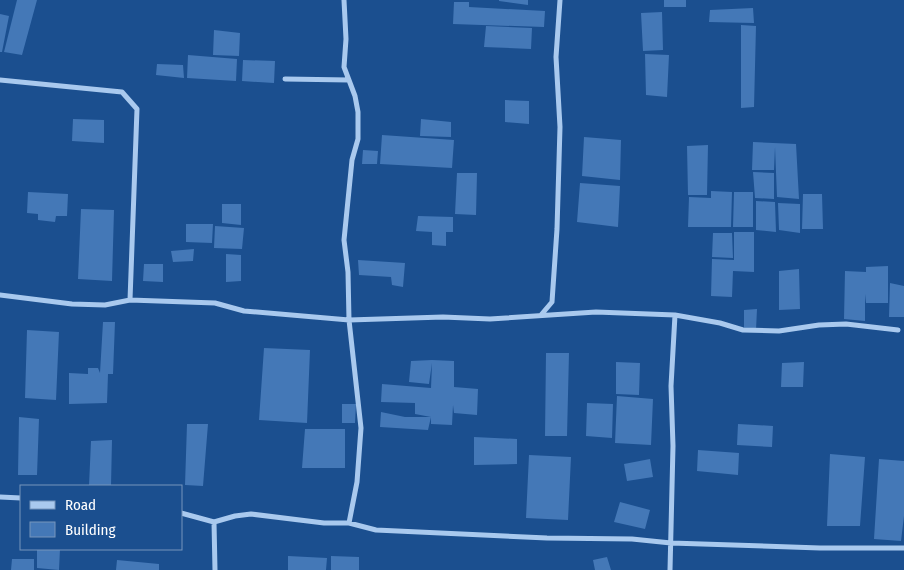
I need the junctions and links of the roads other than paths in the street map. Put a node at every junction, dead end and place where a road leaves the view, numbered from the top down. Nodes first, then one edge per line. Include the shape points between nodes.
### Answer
1 (344, 0) edge
2 (560, 0) edge
3 (285, 79) dead end
4 (0, 80) edge
5 (349, 80) junction
6 (0, 295) edge
7 (130, 300) junction
8 (542, 315) junction
9 (675, 315) junction
10 (349, 320) junction
11 (898, 330) dead end
12 (0, 497) edge
13 (20, 498) edge
14 (182, 513) edge
15 (214, 522) junction
16 (349, 523) junction
17 (671, 543) junction
18 (904, 548) edge
19 (215, 570) edge
20 (670, 570) edge

1 - 5 street via 344,68
2 - 8 street via 556,56 560,127 557,238 552,302
3 - 5 street
4 - 7 street via 122,92 137,109
5 - 10 street via 355,96 358,139 352,160 344,240
6 - 7 street via 72,304 105,305
7 - 10 street via 215,303 244,311
8 - 9 street via 596,312
8 - 10 street via 490,319
9 - 11 street via 743,330 779,331 846,324
9 - 17 street via 671,386
10 - 16 street via 361,428 357,482
12 - 13 street
14 - 15 street
15 - 16 street via 252,514
15 - 19 street
16 - 17 street via 376,530 546,538 632,538
17 - 18 street
17 - 20 street

